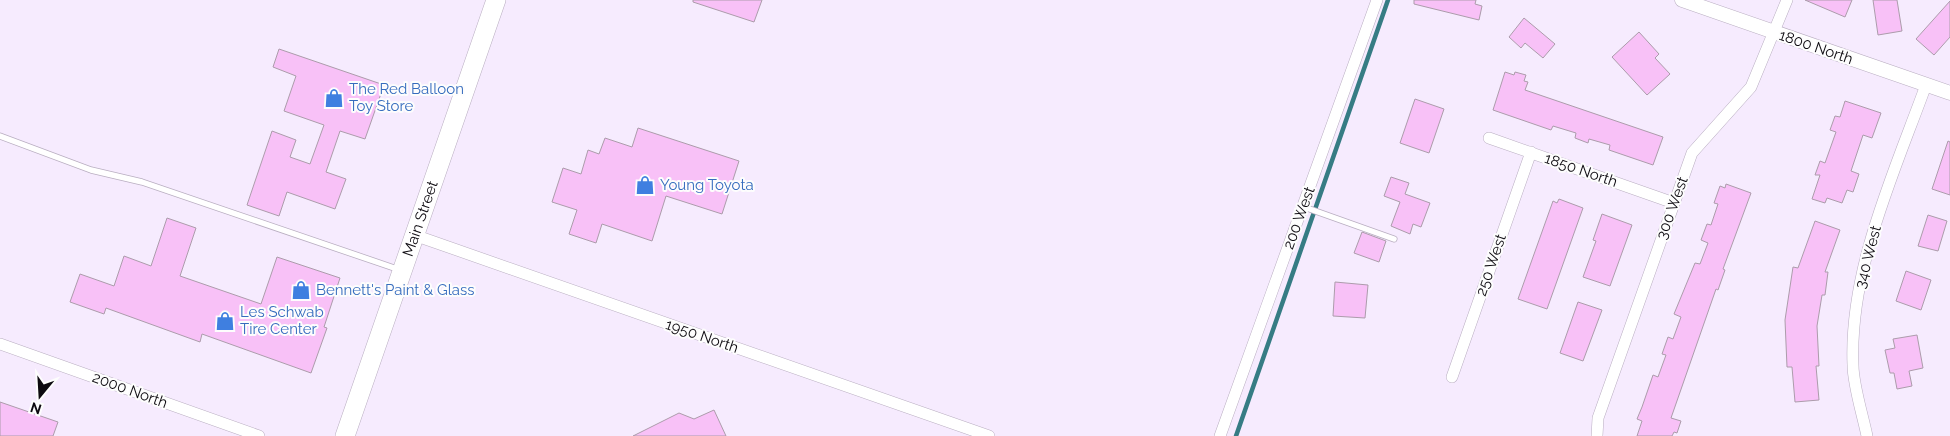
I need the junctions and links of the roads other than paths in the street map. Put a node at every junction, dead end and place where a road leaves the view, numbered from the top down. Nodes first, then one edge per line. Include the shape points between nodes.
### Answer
1 (496, 0) edge
2 (1377, 0) edge
3 (1682, 0) edge
4 (1787, 0) edge
5 (1774, 32) junction
6 (1926, 85) junction
7 (1950, 93) edge
8 (0, 136) edge
9 (1489, 138) dead end
10 (1531, 152) junction
11 (1674, 203) junction
12 (1307, 208) junction
13 (414, 235) junction
14 (1394, 239) dead end
15 (402, 271) junction
16 (0, 344) edge
17 (1452, 377) dead end
18 (259, 436) edge
19 (344, 436) edge
20 (989, 436) edge
21 (1220, 436) edge
22 (1597, 436) edge
23 (1867, 436) edge

1 - 13 main road, Main Street
2 - 12 street, 200 West
3 - 5 street, 1800 North
4 - 5 street, 300 West
5 - 6 street, 1800 North
5 - 11 street, 300 West via 1752,87 1692,153
6 - 7 street, 1800 North
6 - 23 street, 340 West via 1867,250 1856,301 1852,367
8 - 15 lane via 91,170 142,182
9 - 10 street, 1850 North
10 - 11 street, 1850 North
10 - 17 street, 250 West
11 - 22 street, 300 West via 1598,418
12 - 14 lane
12 - 21 street, 200 West
13 - 15 main road, Main Street
13 - 20 street, 1950 North
15 - 19 main road, Main Street
16 - 18 street, 2000 North

